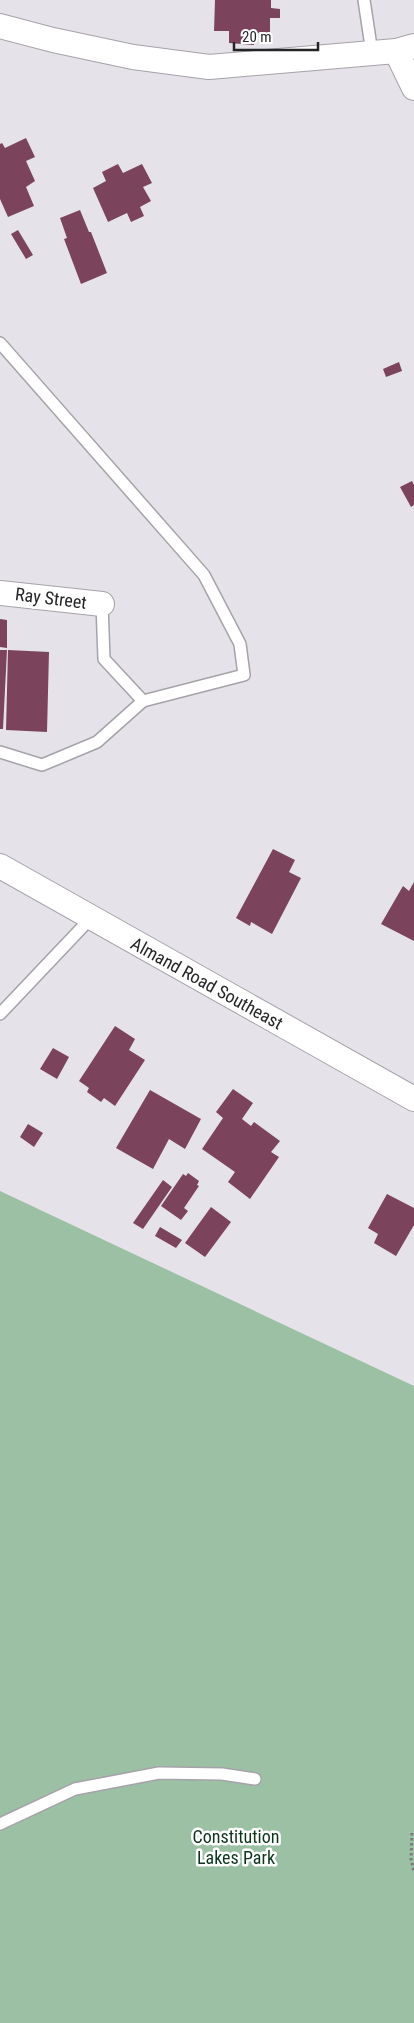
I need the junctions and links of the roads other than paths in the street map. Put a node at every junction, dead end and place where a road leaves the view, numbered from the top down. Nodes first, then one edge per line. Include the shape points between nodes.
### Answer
1 (364, 0) edge
2 (0, 26) edge
3 (394, 50) edge
4 (414, 88) edge
5 (0, 343) edge
6 (0, 592) edge
7 (102, 604) joint
8 (143, 701) junction
9 (0, 752) edge
10 (0, 866) edge
11 (91, 918) junction
12 (0, 1014) edge
13 (414, 1099) edge
14 (255, 1778) dead end
15 (0, 1824) edge

1 - 3 lane
2 - 3 street via 133,57 209,67
3 - 4 street
5 - 8 lane via 204,575 240,644 244,675
6 - 7 street, Ray Street
7 - 8 lane via 104,660
8 - 9 lane via 97,742 42,765
10 - 11 street, Almand Road Southeast
11 - 12 lane
11 - 13 street, Almand Road Southeast
14 - 15 lane via 159,1773 75,1789

